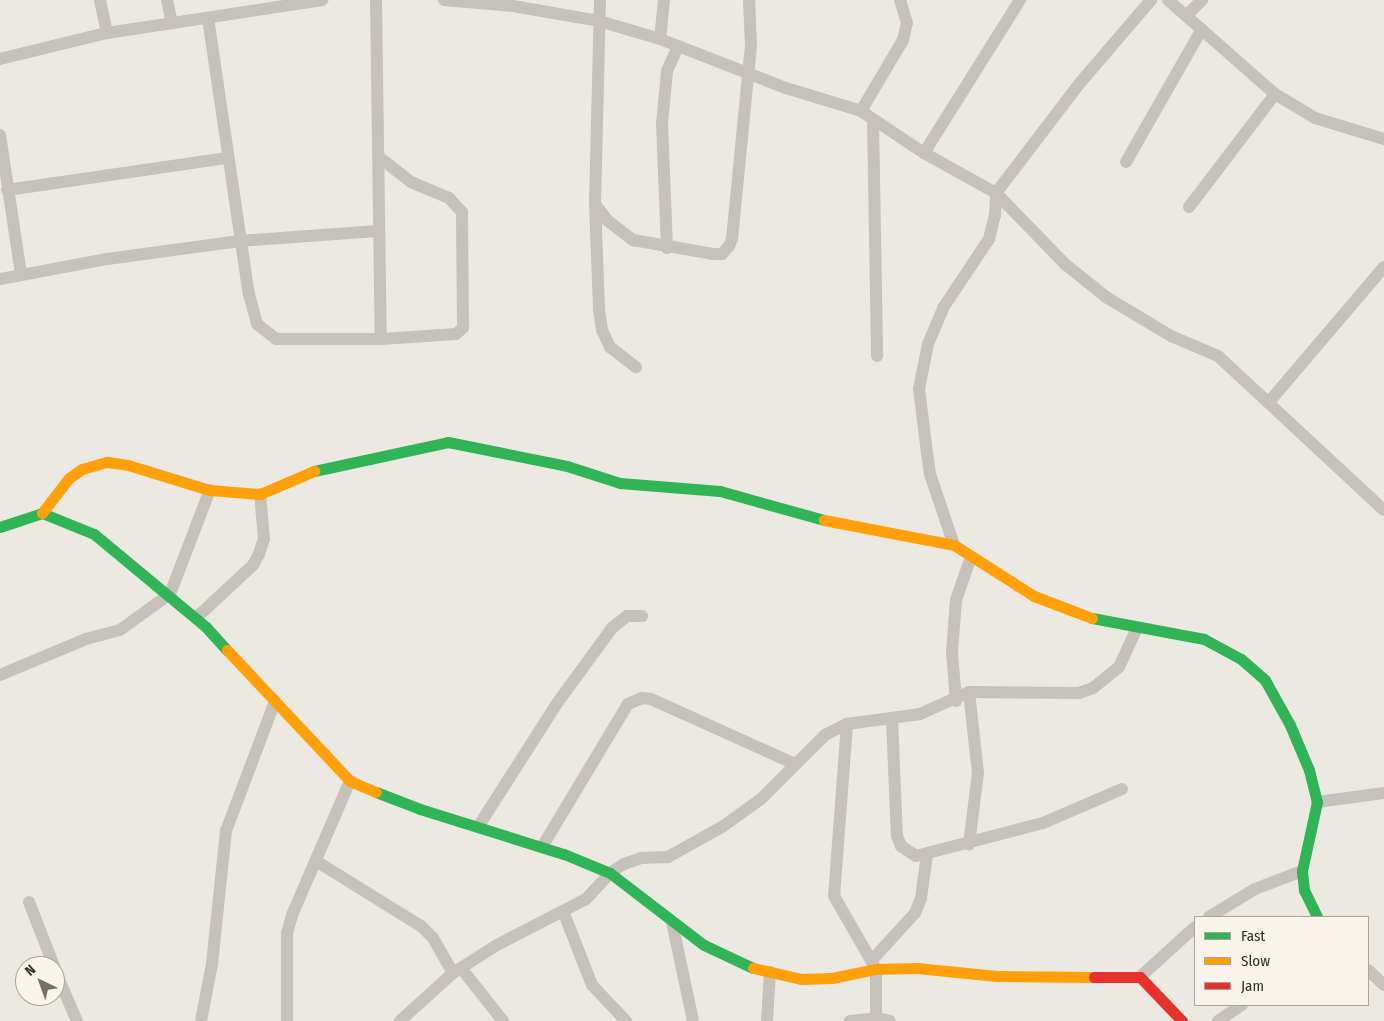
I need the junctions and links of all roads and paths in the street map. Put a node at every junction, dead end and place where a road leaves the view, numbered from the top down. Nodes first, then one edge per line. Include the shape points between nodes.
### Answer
1 (100, 0) edge
2 (166, 0) edge
3 (322, 0) edge
4 (376, 0) edge
5 (444, 0) edge
6 (600, 0) edge
7 (664, 0) edge
8 (749, 0) edge
9 (900, 0) edge
10 (1020, 0) edge
11 (1151, 0) edge
12 (1168, 0) edge
13 (1202, 0) edge
14 (303, 1) edge
15 (512, 3) edge
16 (1186, 16) junction
17 (208, 18) junction
18 (599, 21) junction
19 (172, 23) junction
20 (1202, 29) junction
21 (107, 33) junction
22 (660, 38) junction
23 (678, 46) junction
24 (0, 59) edge
25 (748, 73) junction
26 (1275, 94) junction
27 (861, 111) junction
28 (872, 120) junction
29 (0, 135) edge
30 (1384, 139) edge
31 (924, 153) junction
32 (379, 157) junction
33 (226, 158) junction
34 (1126, 162) dead end
35 (6, 190) junction
36 (996, 193) junction
37 (595, 204) junction
38 (1189, 207) dead end
39 (5, 216) edge
40 (377, 231) junction
41 (240, 240) junction
42 (667, 248) junction
43 (1384, 267) edge
44 (22, 274) junction
45 (0, 279) edge
46 (381, 339) junction
47 (877, 356) dead end
48 (636, 367) dead end
49 (1269, 402) junction
50 (210, 490) junction
51 (260, 494) junction
52 (1384, 510) edge
53 (42, 513) junction
54 (0, 527) edge
55 (954, 545) junction
56 (971, 557) junction
57 (170, 594) junction
58 (642, 616) dead end
59 (196, 618) junction
60 (1137, 628) junction
61 (0, 675) edge
62 (969, 692) junction
63 (275, 701) junction
64 (956, 701) junction
65 (892, 718) junction
66 (847, 724) junction
67 (795, 764) junction
68 (350, 781) junction
69 (1122, 789) dead end
70 (1384, 793) edge
71 (1317, 802) junction
72 (478, 827) junction
73 (969, 844) junction
74 (542, 847) junction
75 (927, 855) junction
76 (316, 860) junction
77 (1302, 871) junction
78 (610, 873) junction
79 (29, 902) dead end
80 (563, 911) junction
81 (1211, 916) edge
82 (1317, 916) edge
83 (672, 922) junction
84 (1194, 928) edge
85 (50, 956) edge
86 (874, 965) junction
87 (457, 970) junction
88 (1369, 971) edge
89 (770, 972) junction
90 (1140, 977) junction
91 (1384, 985) edge
92 (65, 993) edge
93 (1240, 1006) edge
94 (877, 1019) edge
95 (77, 1021) edge
96 (201, 1021) edge
97 (287, 1021) edge
98 (400, 1021) edge
99 (502, 1021) edge
100 (626, 1021) edge
101 (693, 1021) edge
102 (767, 1021) edge
103 (850, 1021) edge
104 (890, 1021) edge
105 (1182, 1021) edge
106 (1218, 1021) edge

1 - 21 street
2 - 19 street
3 - 14 street
4 - 32 street
5 - 15 street
6 - 18 street
7 - 22 street
8 - 25 street via 751,44
9 - 27 street via 907,23 903,40
10 - 31 street
11 - 36 street via 1079,84
12 - 16 street
13 - 16 street
14 - 17 street
15 - 18 street
16 - 20 street
17 - 19 street
17 - 33 street
18 - 22 street
18 - 37 street
19 - 21 street
20 - 26 street
20 - 34 street
21 - 24 street
22 - 23 street
23 - 25 street
23 - 42 street via 667,71 662,124
25 - 27 street
25 - 42 street via 732,239 722,254
26 - 30 street via 1315,118
26 - 38 street
27 - 28 street
28 - 31 street
28 - 47 street
29 - 35 street
31 - 36 street
32 - 40 street
32 - 46 street via 411,182 434,190 458,204 462,222 461,331
33 - 35 street
33 - 41 street
35 - 39 street
36 - 49 street via 1065,264 1106,296 1170,336 1218,356
36 - 55 street via 996,215 989,239 943,308 918,389 930,474
37 - 42 street via 624,234
37 - 48 street via 602,330 618,356
39 - 44 street
40 - 41 street
40 - 46 street
41 - 44 street
41 - 46 street via 257,324 276,338
43 - 49 street
44 - 45 street
49 - 52 street
50 - 51 street
50 - 53 street via 128,464 107,462 82,469 69,478
50 - 57 street
51 - 55 street via 306,473 448,442 567,466 620,483 720,491 826,520
51 - 59 street via 264,540 253,566
53 - 54 street
53 - 57 street via 94,534
55 - 56 street
56 - 60 street via 1003,579 1061,607 1085,617
56 - 64 street via 956,600 952,652
57 - 59 street
57 - 61 street via 120,630 86,639
58 - 72 street via 627,616 612,628 558,702
59 - 63 street
60 - 62 street via 1119,666 1093,688 1064,694
60 - 71 street via 1204,639 1241,659 1265,680 1290,725 1309,770
62 - 64 street
62 - 73 street via 978,773
63 - 68 street
63 - 96 street via 226,831 212,964
64 - 65 street via 920,714
65 - 66 street
65 - 75 street via 896,836 908,852 916,856
66 - 67 street via 826,735
66 - 86 street via 834,896
67 - 74 street via 651,699 642,698 628,704
67 - 78 street via 761,799 688,847 668,857 641,858
68 - 72 street via 420,809
68 - 76 street
69 - 73 street via 1043,823
70 - 71 street
71 - 77 street
72 - 74 street
73 - 75 street
74 - 78 street
75 - 86 street via 921,898 914,913
76 - 87 street via 421,926
76 - 97 street via 287,933
77 - 81 street via 1254,888
77 - 82 street via 1304,890
78 - 80 street via 586,899
78 - 83 street
79 - 85 street
80 - 87 street
80 - 100 street via 592,985
83 - 89 street via 743,966
83 - 101 street
84 - 90 street
86 - 89 street via 832,978 801,979
86 - 90 street via 997,976
86 - 94 street
87 - 98 street
87 - 99 street
88 - 91 street
89 - 102 street
90 - 105 street
92 - 95 street
93 - 106 street
94 - 103 street
94 - 104 street

